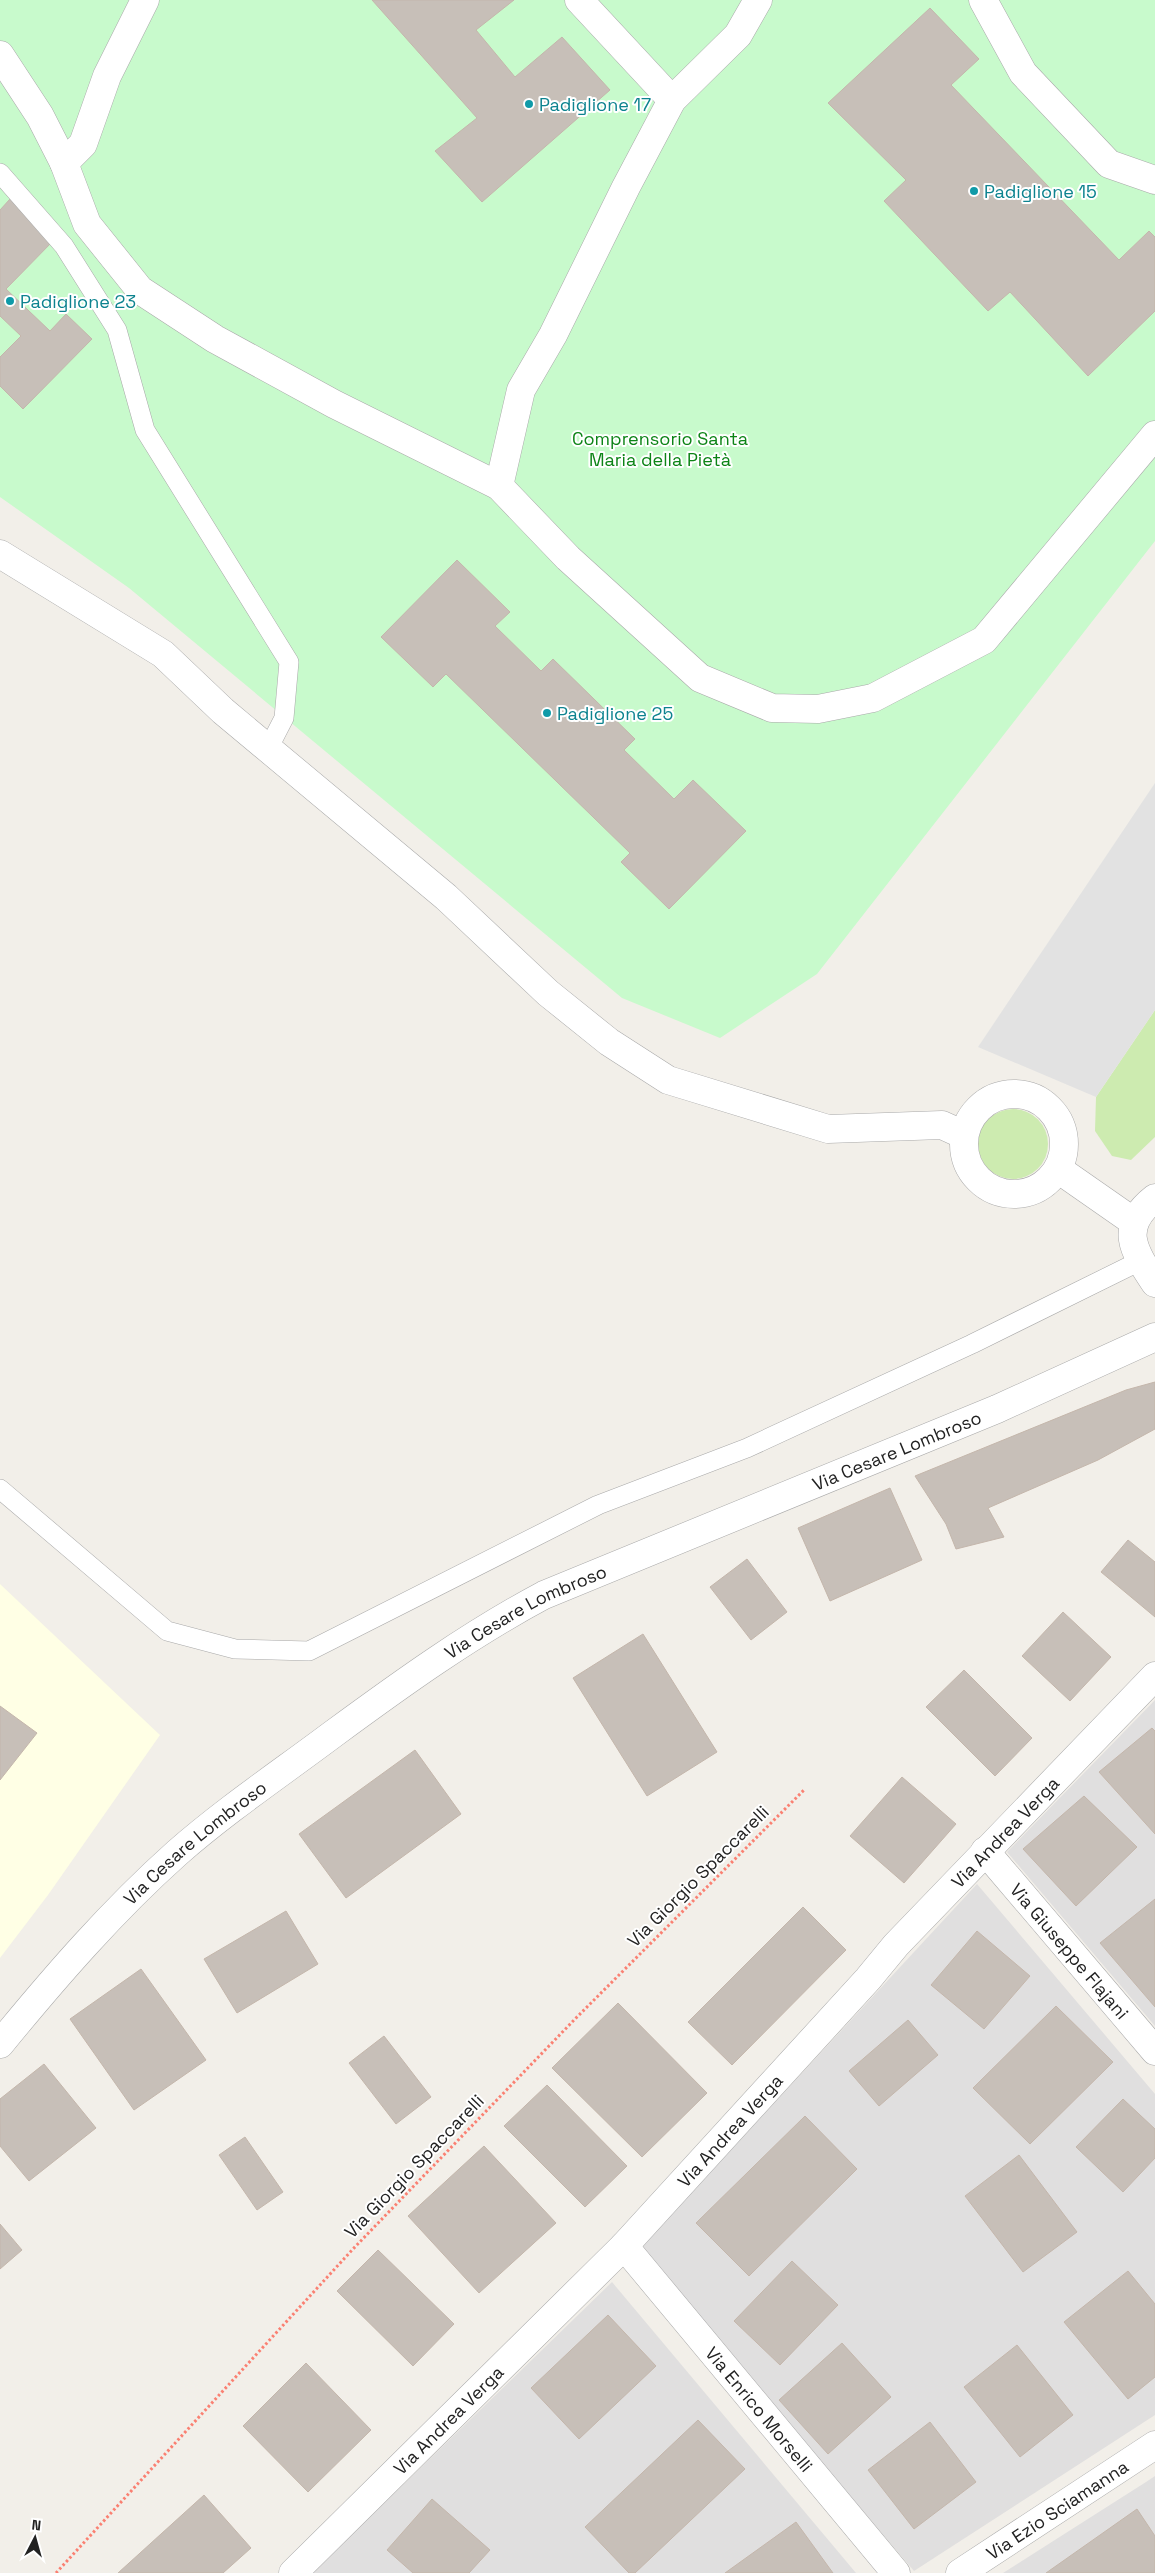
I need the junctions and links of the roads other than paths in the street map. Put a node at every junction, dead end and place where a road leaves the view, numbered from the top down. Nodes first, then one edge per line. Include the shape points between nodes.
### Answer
1 (145, 0) edge
2 (579, 0) edge
3 (758, 0) edge
4 (983, 0) edge
5 (0, 55) edge
6 (672, 100) junction
7 (64, 163) junction
8 (0, 173) edge
9 (1155, 180) edge
10 (1155, 435) edge
11 (499, 486) junction
12 (0, 554) edge
13 (268, 749) junction
14 (964, 1135) junction
15 (1058, 1169) junction
16 (1155, 1198) edge
17 (1134, 1222) junction
18 (1140, 1260) junction
19 (1155, 1283) edge
20 (1155, 1337) edge
21 (0, 1489) edge
22 (1155, 1676) edge
23 (985, 1851) junction
24 (0, 2044) edge
25 (1155, 2051) edge
26 (624, 2246) junction
27 (1155, 2445) edge
28 (293, 2573) edge
29 (896, 2573) edge
30 (960, 2573) edge

1 - 7 street via 107,76 83,144
2 - 6 street
3 - 6 street via 738,35
4 - 9 street via 1023,73 1109,164
5 - 7 street via 40,116
6 - 11 street via 553,335 521,390
7 - 11 street via 87,224 140,290 215,339 334,404
8 - 13 lane via 64,246 117,330 146,430 288,662 284,718
10 - 11 street via 984,640 873,698 818,709 772,708 700,678 568,558
12 - 13 street via 163,654
13 - 14 street via 446,897 548,993 609,1042 668,1080 828,1129 942,1125
14 - 15 street via 965,1155 971,1171 981,1183 999,1192 1019,1194 1036,1189
14 - 15 street via 972,1116 985,1104 1005,1095 1031,1097 1044,1104 1062,1130 1064,1152
15 - 17 street
16 - 17 street
17 - 18 street via 1133,1245
18 - 19 street
18 - 21 lane via 972,1344 747,1448 598,1505 309,1651 235,1649 167,1631
20 - 24 street, Via Cesare Lombroso via 997,1409 544,1595 510,1613 379,1699 179,1852 101,1927
22 - 23 street, Via Andrea Verga
23 - 25 street, Via Giuseppe Flajani
23 - 26 street, Via Andrea Verga
26 - 28 street, Via Andrea Verga
26 - 29 street, Via Enrico Morselli
27 - 30 street, Via Ezio Sciamanna

